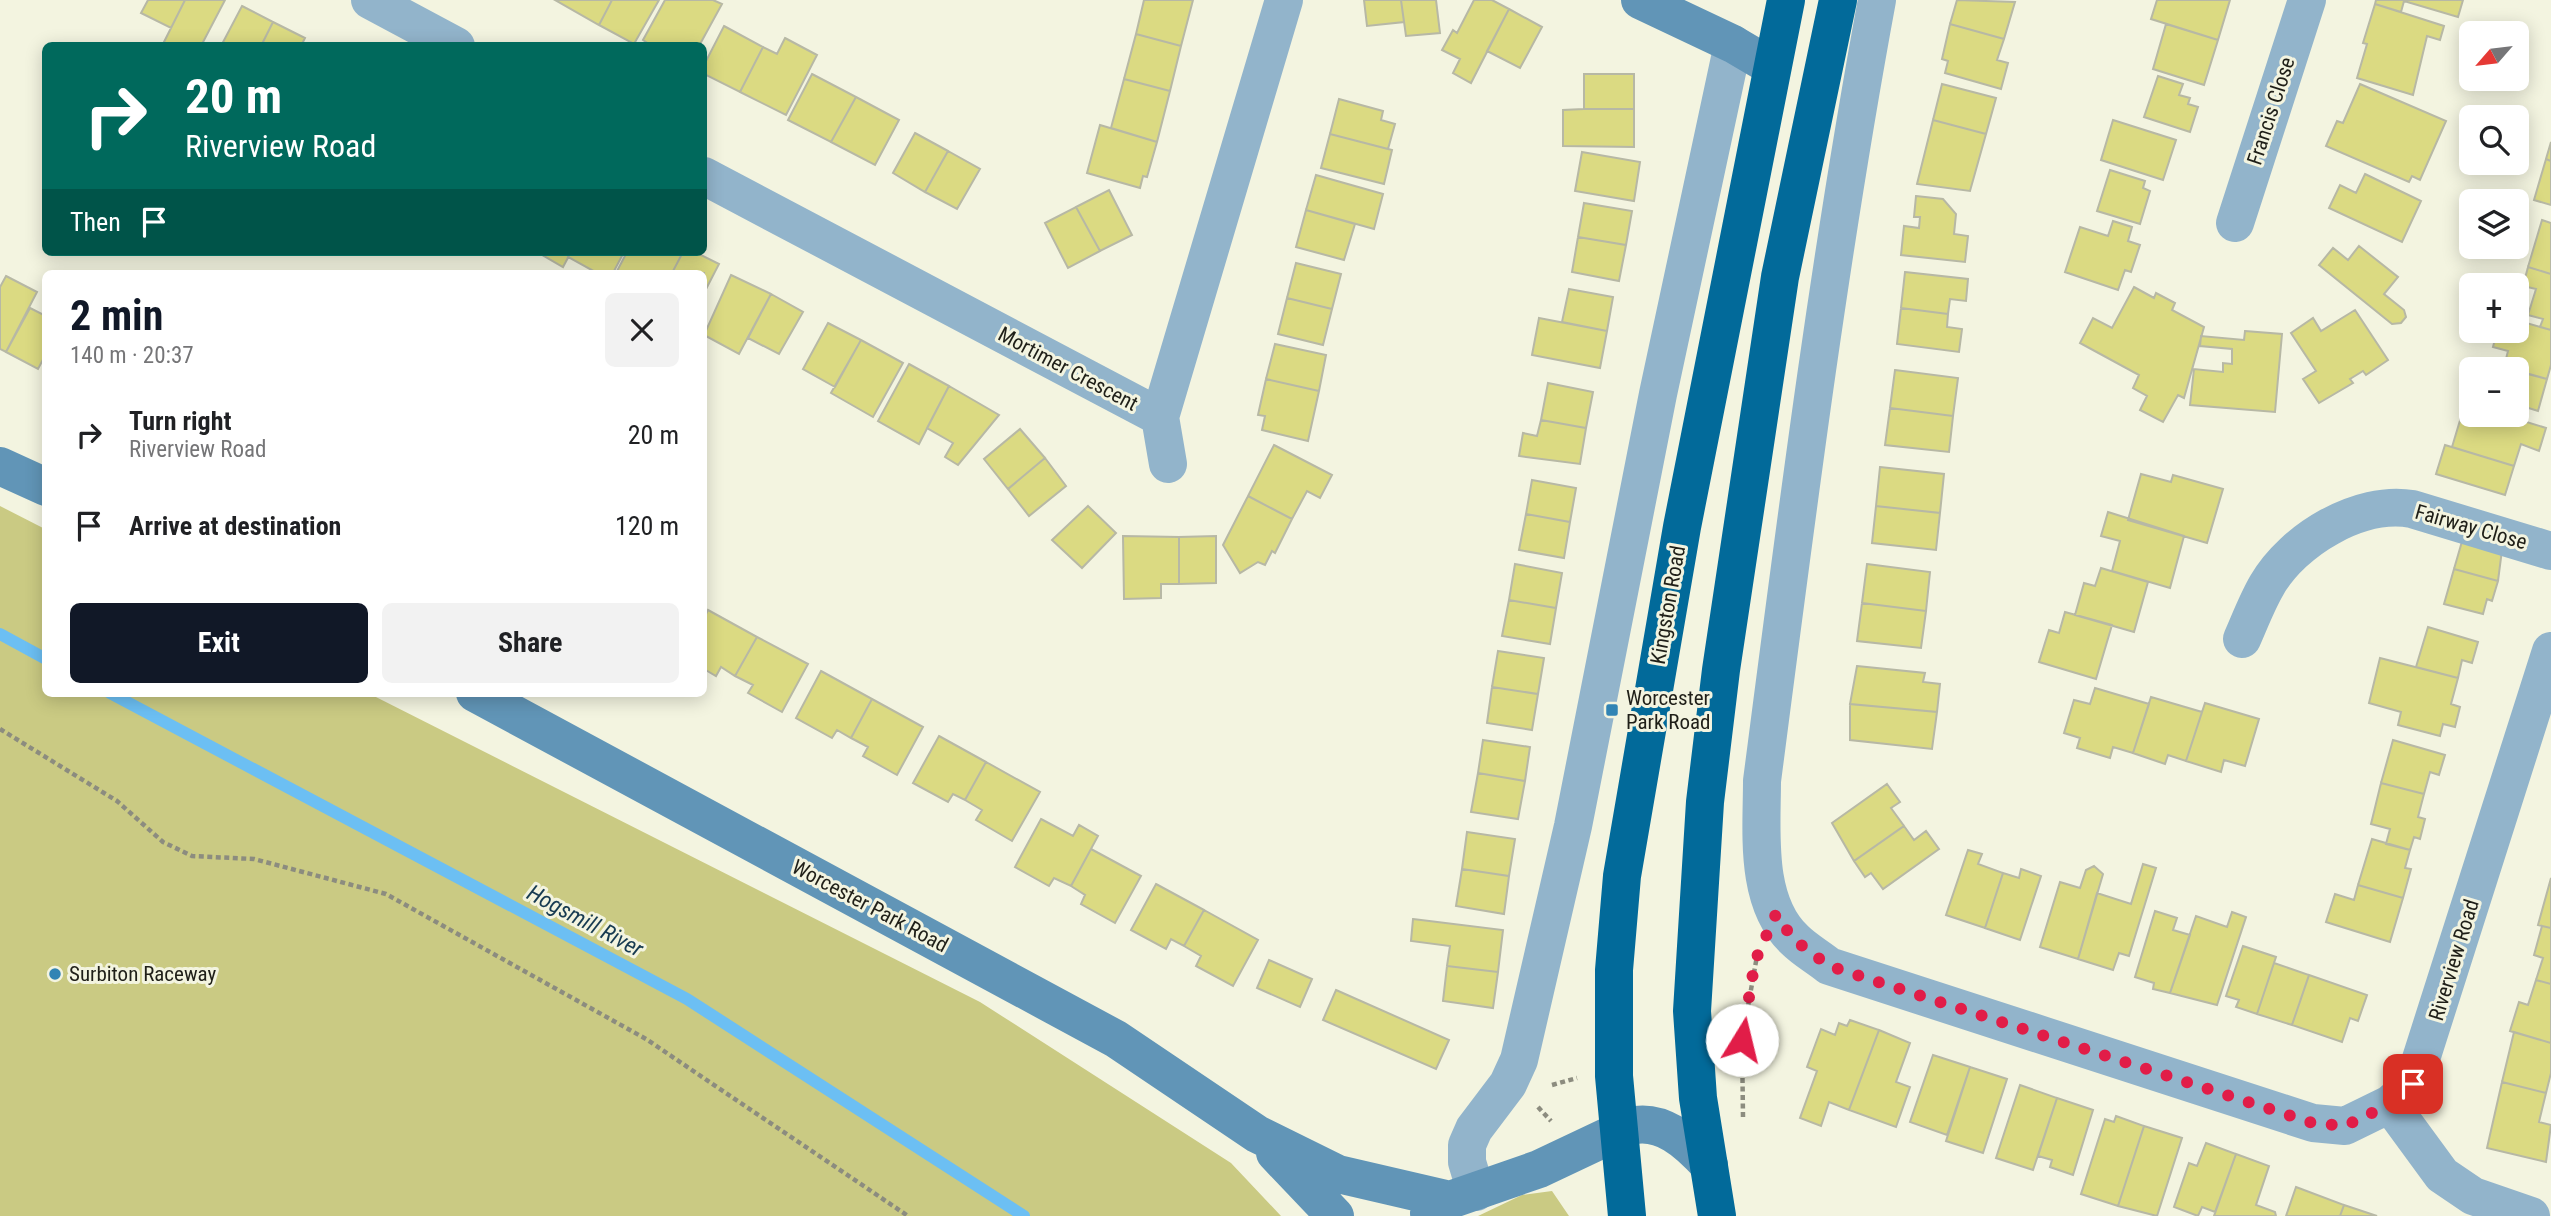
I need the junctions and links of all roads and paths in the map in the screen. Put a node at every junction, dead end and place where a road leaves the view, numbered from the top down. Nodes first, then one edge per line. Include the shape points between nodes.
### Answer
1 (370, 0) edge
2 (1284, 0) edge
3 (1640, 0) edge
4 (1786, 0) edge
5 (1838, 0) edge
6 (1877, 0) edge
7 (2307, 0) edge
8 (1691, 12) edge
9 (449, 42) edge
10 (1733, 44) junction
11 (1772, 67) junction
12 (707, 178) edge
13 (2235, 223) dead end
14 (1160, 417) junction
15 (1168, 464) dead end
16 (0, 466) edge
17 (42, 485) edge
18 (2551, 551) edge
19 (2242, 639) dead end
20 (2551, 651) edge
21 (482, 697) edge
22 (0, 729) edge
23 (1776, 914) junction
24 (1742, 1040) dead end
25 (1532, 1100) dead end
26 (2390, 1104) junction
27 (1559, 1129) dead end
28 (1618, 1131) junction
29 (1257, 1134) junction
30 (1709, 1165) junction
31 (1450, 1203) edge
32 (908, 1216) edge
33 (1335, 1216) edge
34 (1627, 1216) edge
35 (1717, 1216) edge
36 (2531, 1216) edge

1 - 9 street
2 - 14 street, Mortimer Crescent
3 - 8 main road
4 - 11 highway, Kingston Road
5 - 30 highway via 1780,278 1704,802 1692,1011 1698,1098
6 - 23 street via 1816,362 1762,781 1762,849
7 - 13 street, Francis Close
8 - 10 main road
10 - 11 main road
10 - 31 street via 1573,826 1519,1060 1508,1084 1474,1129 1467,1145 1467,1162
11 - 28 highway, Kingston Road via 1682,527 1622,876 1614,970
12 - 14 street, Mortimer Crescent
14 - 15 street
16 - 17 main road
18 - 19 street, Fairway Close via 2412,509 2374,509 2309,539 2280,566 2266,585
20 - 26 street, Riverview Road via 2422,1063 2413,1084
21 - 29 main road, Worcester Park Road via 1116,1039
22 - 32 path via 117,801 163,842 192,856 254,859 386,894 646,1039
23 - 24 path via 1755,961
23 - 26 street, Riverview Road via 1793,939 1829,966 2313,1123 2345,1126
25 - 27 path
26 - 36 street via 2442,1175 2473,1196
28 - 30 main road via 1644,1122 1658,1125 1693,1147
28 - 31 main road via 1539,1169
28 - 34 highway, Kingston Road
29 - 31 main road via 1338,1174
29 - 33 main road
30 - 35 highway

